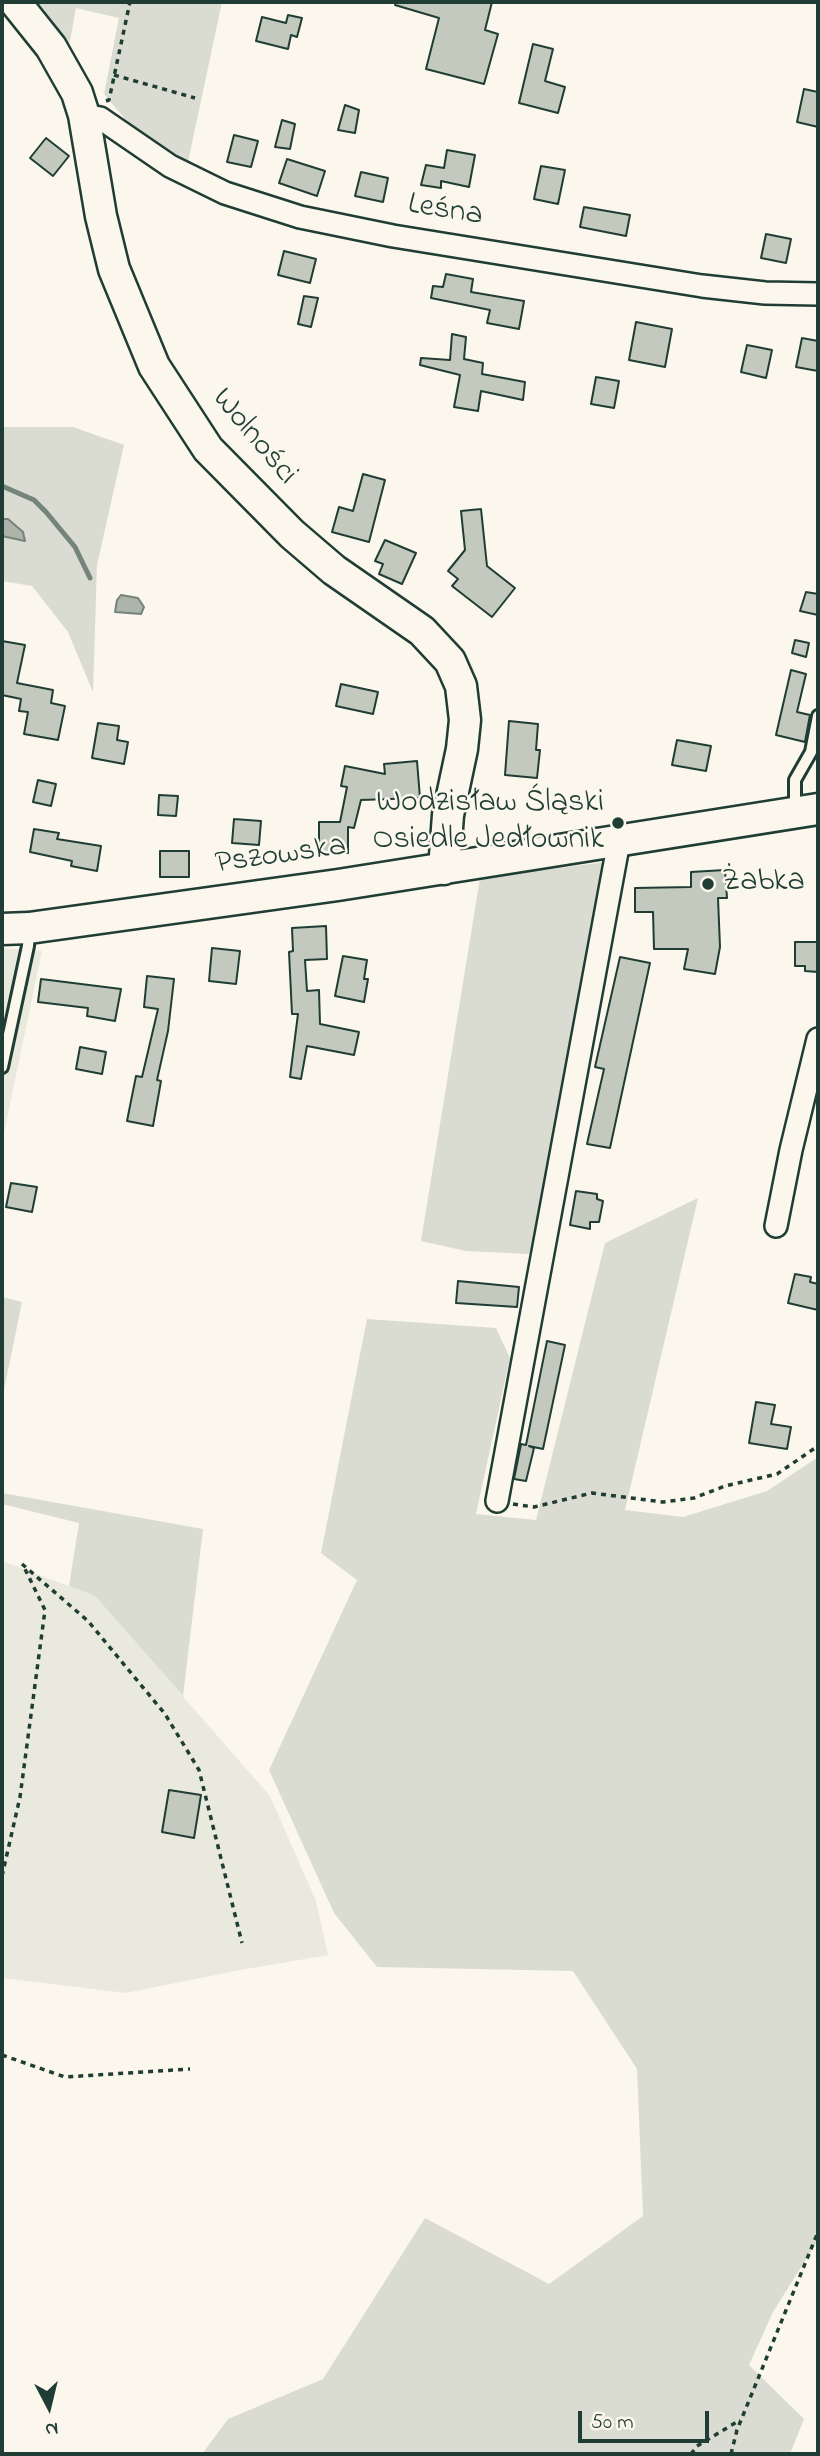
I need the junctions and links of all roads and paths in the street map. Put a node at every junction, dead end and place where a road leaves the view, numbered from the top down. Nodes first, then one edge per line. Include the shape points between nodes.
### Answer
1 (15, 2) edge
2 (130, 2) edge
3 (114, 75) junction
4 (195, 98) dead end
5 (84, 115) junction
6 (818, 294) edge
7 (818, 716) edge
8 (807, 811) edge
9 (619, 841) junction
10 (444, 869) junction
11 (16, 928) edge
12 (818, 1038) edge
13 (2, 1067) edge
14 (776, 1226) dead end
15 (818, 1447) edge
16 (497, 1501) joint
17 (2, 1877) edge
18 (243, 1943) dead end
19 (2, 2055) edge
20 (190, 2069) dead end
21 (818, 2232) edge
22 (741, 2419) junction
23 (691, 2454) edge
24 (731, 2454) edge

1 - 5 street, Wolności via 51,47
2 - 3 path
3 - 4 path
3 - 5 path via 109,100
5 - 6 street, Leśna via 100,118 170,166 225,193 300,217 702,286
5 - 10 street, Wolności via 114,269 154,366 208,449 292,534 334,570 422,631 450,662 461,686 465,720 448,815
7 - 8 lane via 811,752 795,780
8 - 9 street, Pszowska
9 - 10 street, Pszowska
9 - 16 street
10 - 11 street, Pszowska
11 - 13 lane via 28,946
12 - 14 street
15 - 16 path via 777,1474 694,1498 663,1502 592,1493 534,1507
17 - 18 path via 20,1797 45,1610 22,1564 88,1621 164,1714 199,1770
19 - 20 path via 65,2077
21 - 22 path
22 - 23 path
22 - 24 path

